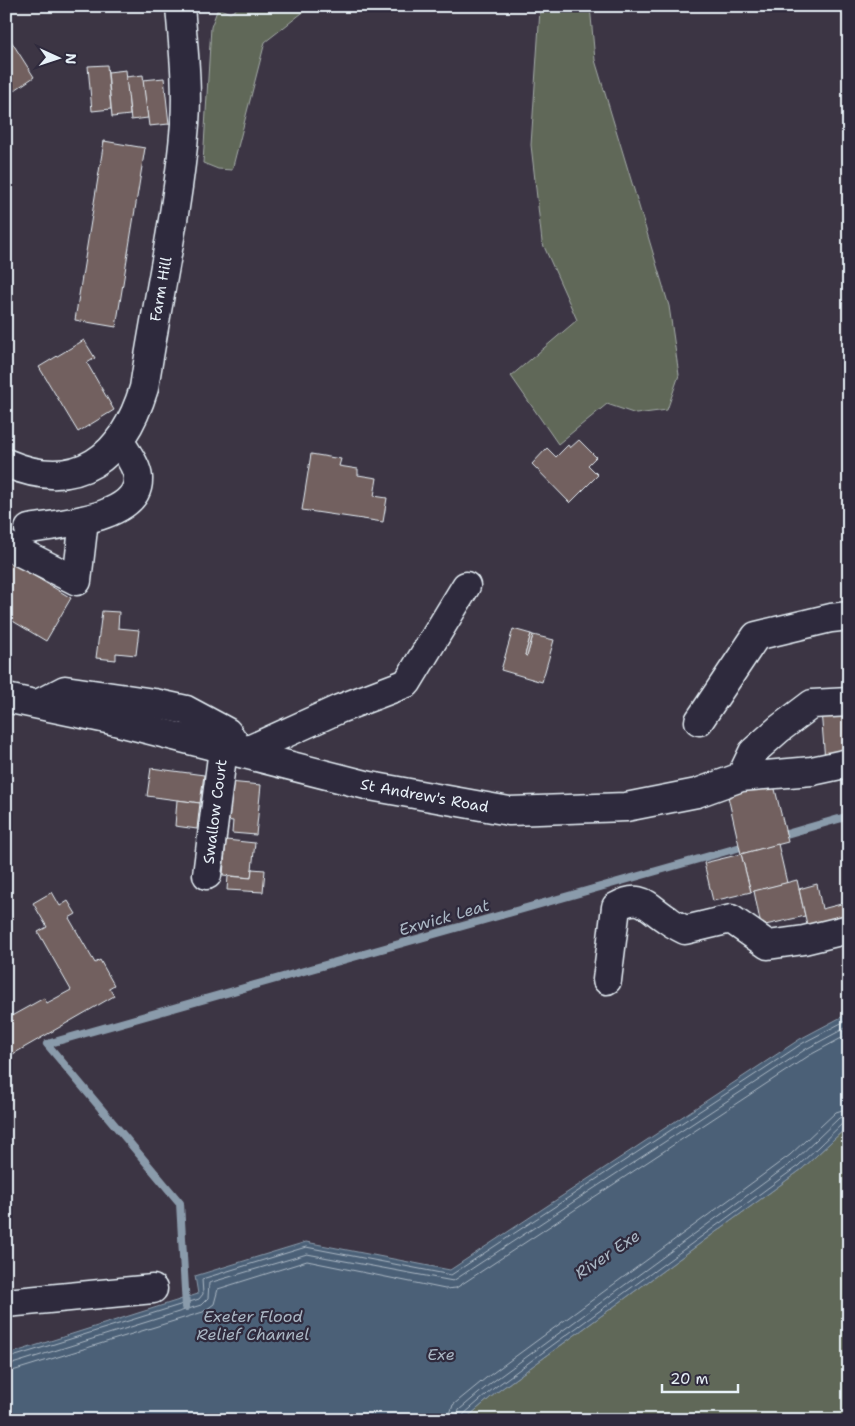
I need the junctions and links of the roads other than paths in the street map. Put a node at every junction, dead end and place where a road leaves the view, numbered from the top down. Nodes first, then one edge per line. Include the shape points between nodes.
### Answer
1 (180, 6) edge
2 (119, 440) junction
3 (6, 463) edge
4 (84, 520) junction
5 (29, 529) dead end
6 (6, 545) edge
7 (466, 586) dead end
8 (849, 616) edge
9 (6, 698) edge
10 (849, 702) edge
11 (699, 721) dead end
12 (232, 751) junction
13 (849, 763) edge
14 (742, 777) junction
15 (207, 875) dead end
16 (849, 929) edge
17 (607, 980) dead end
18 (153, 1289) dead end
19 (6, 1304) edge

1 - 2 street, Farm Hill via 186,101 176,201 144,388 137,411
2 - 3 street, Farm Hill via 98,459 77,471 63,474 36,474
2 - 4 street via 135,467 137,487 125,505
4 - 5 street
4 - 6 street via 77,581
7 - 12 street via 407,683
8 - 11 street via 756,636
9 - 12 street, St Andrew's Road
10 - 14 street via 812,704 753,752
12 - 14 street, St Andrew's Road via 370,786 510,811 626,807 697,793
12 - 15 street, Swallow Court
13 - 14 street, St Andrew's Road via 812,771
16 - 17 street via 768,945 731,919 685,930 666,920 650,905 637,900 625,902 616,907 612,919
18 - 19 street

